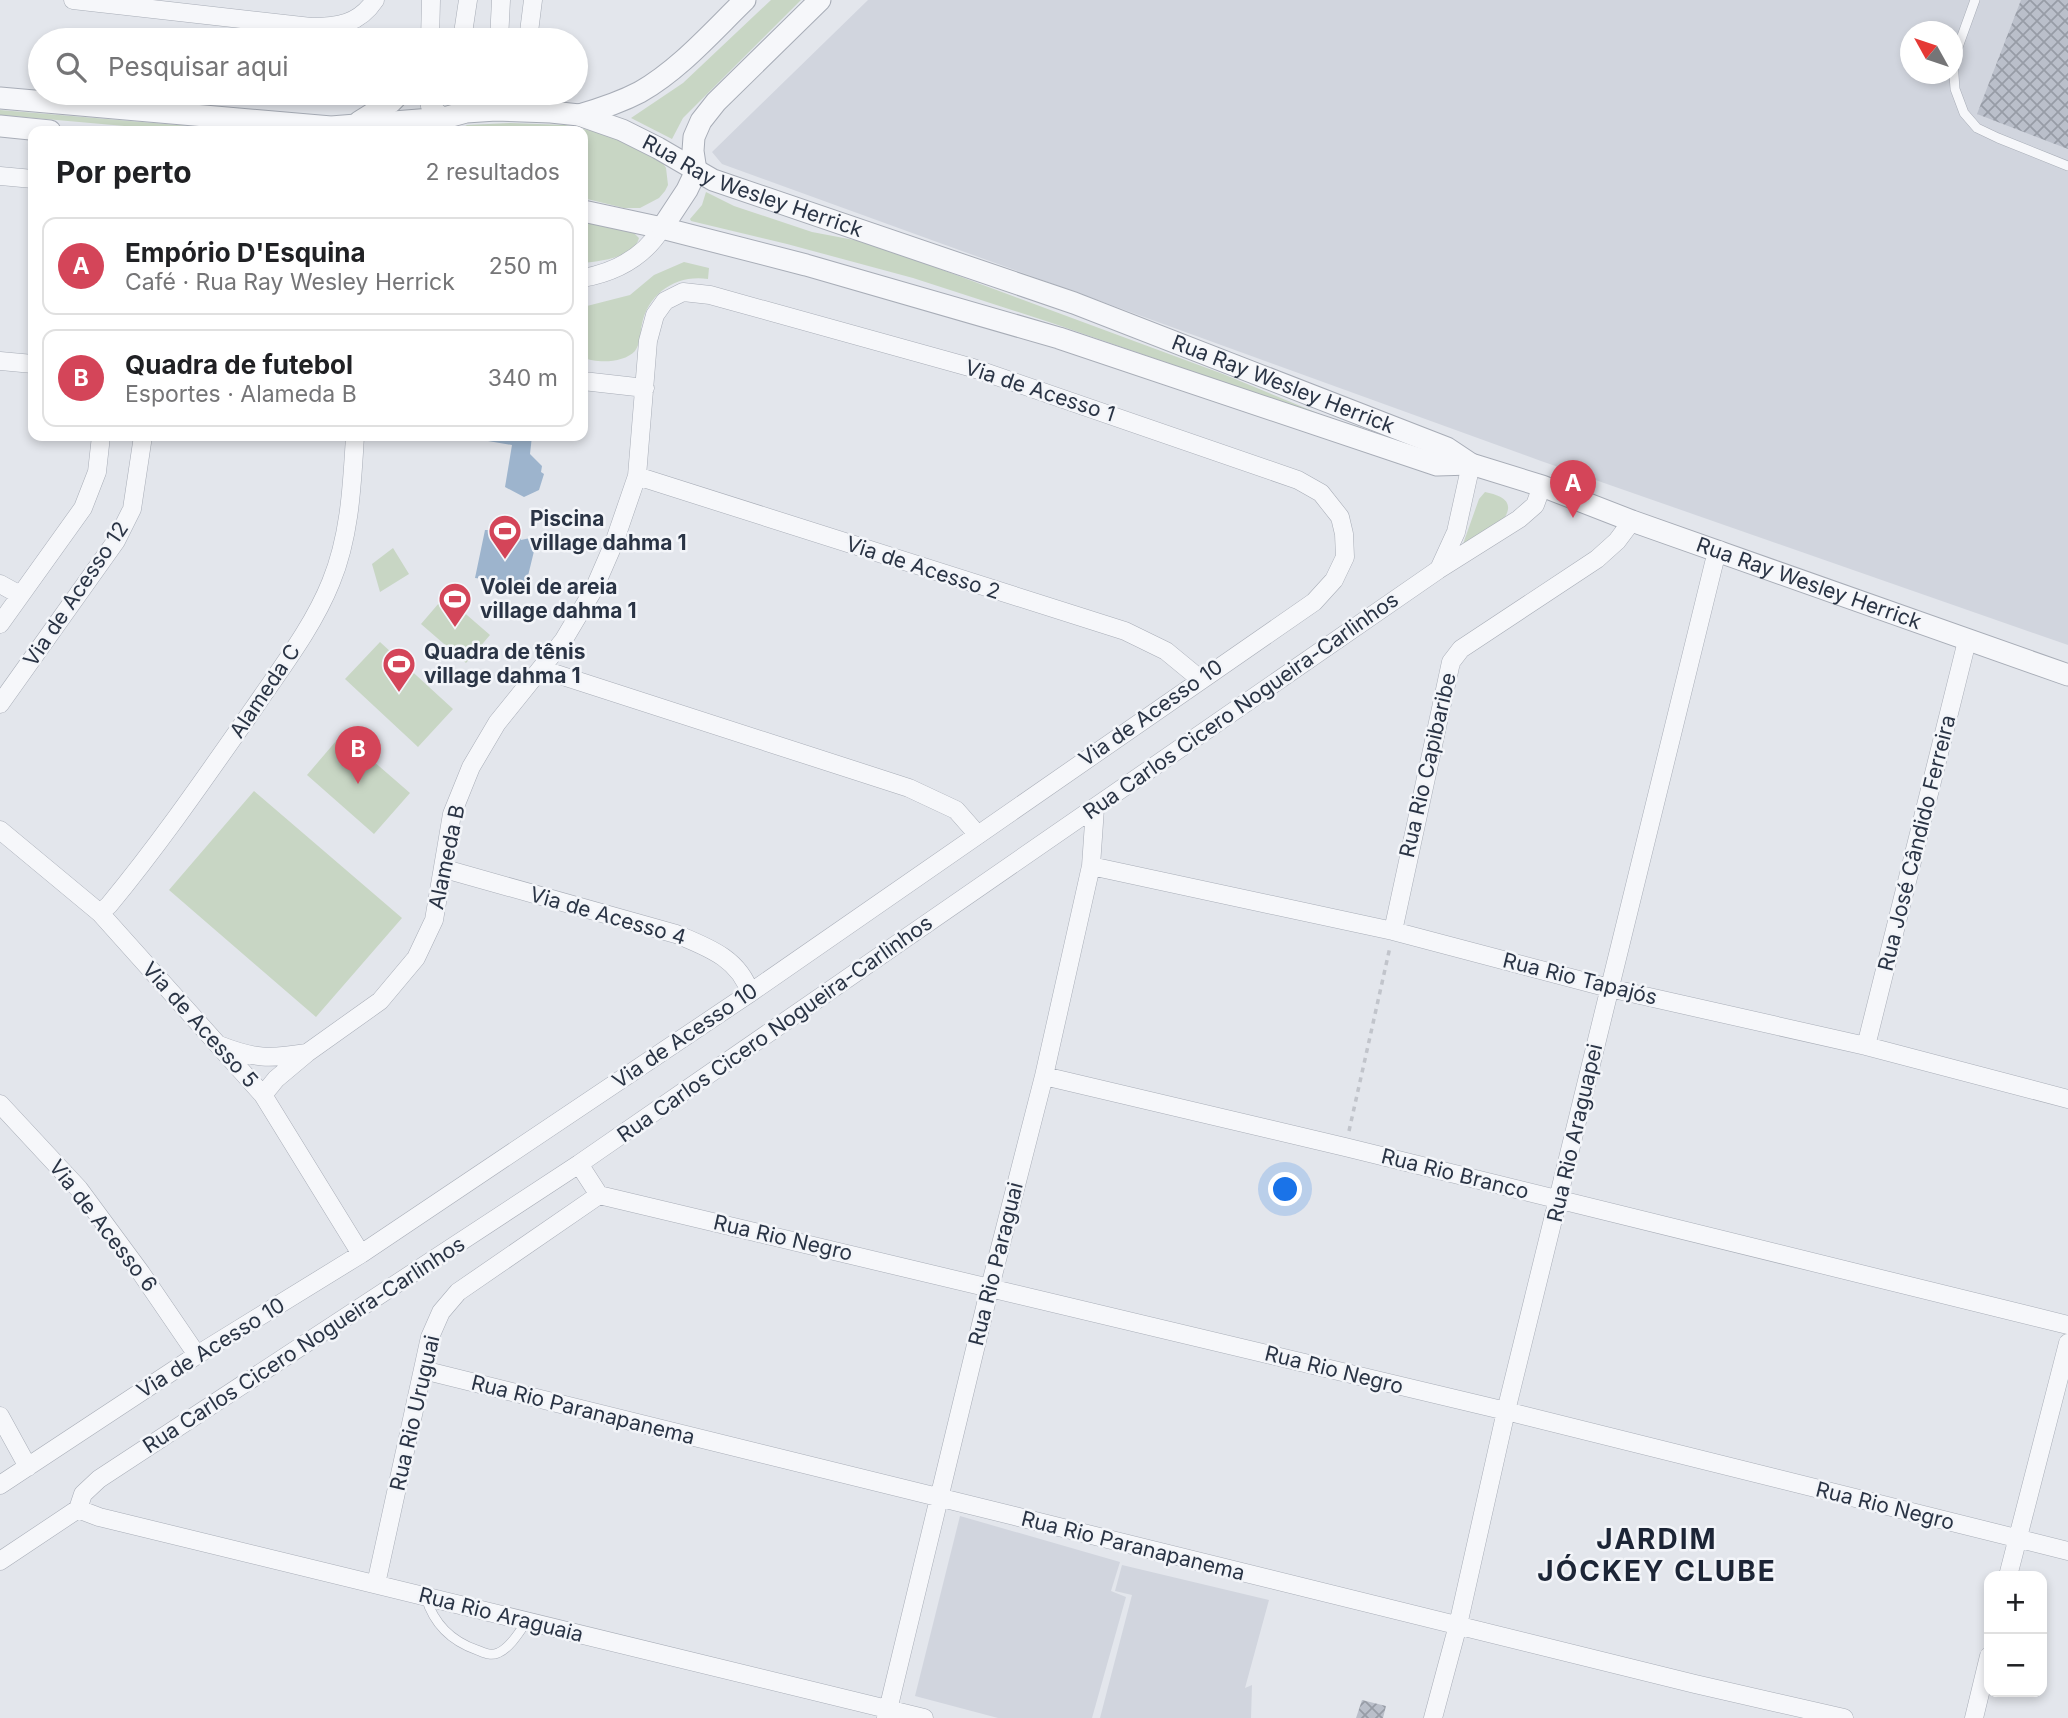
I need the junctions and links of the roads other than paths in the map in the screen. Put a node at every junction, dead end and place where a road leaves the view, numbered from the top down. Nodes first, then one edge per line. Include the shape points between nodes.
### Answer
1 (73, 0) edge
2 (375, 0) edge
3 (431, 0) edge
4 (468, 0) edge
5 (501, 0) edge
6 (533, 0) edge
7 (745, 0) edge
8 (820, 0) edge
9 (1975, 0) edge
10 (430, 28) edge
11 (464, 28) edge
12 (500, 28) edge
13 (530, 28) edge
14 (0, 98) edge
15 (28, 101) edge
16 (74, 105) edge
17 (386, 105) edge
18 (430, 105) edge
19 (513, 105) edge
20 (543, 105) edge
21 (579, 116) junction
22 (441, 124) edge
23 (0, 126) edge
24 (297, 126) edge
25 (337, 126) edge
26 (368, 126) edge
27 (28, 129) edge
28 (2068, 166) edge
29 (696, 171) junction
30 (0, 176) edge
31 (28, 179) edge
32 (588, 212) edge
33 (662, 228) junction
34 (588, 277) edge
35 (683, 292) joint
36 (0, 361) edge
37 (28, 364) edge
38 (588, 382) edge
39 (645, 388) junction
40 (100, 441) edge
41 (142, 441) edge
42 (355, 441) edge
43 (1471, 464) junction
44 (637, 476) junction
45 (1542, 486) junction
46 (1632, 521) junction
47 (1719, 550) junction
48 (1345, 557) joint
49 (1438, 570) junction
50 (0, 584) edge
51 (20, 595) junction
52 (0, 624) edge
53 (1968, 641) junction
54 (541, 669) junction
55 (2068, 675) edge
56 (1200, 679) junction
57 (0, 705) edge
58 (1095, 808) junction
59 (0, 830) edge
60 (978, 835) junction
61 (1091, 866) junction
62 (444, 869) junction
63 (100, 913) junction
64 (1393, 931) junction
65 (1609, 988) junction
66 (750, 993) junction
67 (216, 1044) junction
68 (1867, 1046) junction
69 (307, 1053) junction
70 (1044, 1076) junction
71 (263, 1095) junction
72 (2068, 1099) edge
73 (0, 1104) edge
74 (579, 1164) junction
75 (599, 1195) junction
76 (1559, 1200) junction
77 (361, 1254) junction
78 (990, 1287) junction
79 (2068, 1325) edge
80 (2068, 1343) edge
81 (197, 1355) junction
82 (423, 1370) junction
83 (1506, 1411) junction
84 (0, 1416) edge
85 (28, 1467) junction
86 (0, 1485) edge
87 (939, 1498) junction
88 (78, 1509) junction
89 (2017, 1539) junction
90 (2068, 1551) edge
91 (0, 1561) edge
92 (2009, 1571) edge
93 (376, 1584) junction
94 (425, 1596) junction
95 (527, 1621) junction
96 (1458, 1625) junction
97 (1984, 1678) edge
98 (887, 1714) edge
99 (924, 1718) edge
100 (1433, 1718) edge
101 (1844, 1718) edge
102 (1975, 1718) edge

1 - 2 street via 311,27 343,26 365,13
3 - 10 street
4 - 11 street
5 - 12 street
6 - 13 street
7 - 21 street via 666,75 639,92
8 - 29 street via 701,121 694,136
9 - 28 lane via 1954,61 1955,89 1964,113 1977,128
14 - 15 street, Rua Ray Wesley Herrick
16 - 24 street, Rua Ray Wesley Herrick
17 - 25 street via 360,122
18 - 22 street
19 - 22 street, Rua Ray Wesley Herrick via 466,112
20 - 21 street, Rua Ray Wesley Herrick
21 - 29 street, Rua Ray Wesley Herrick via 622,130
22 - 26 street, Rua Ray Wesley Herrick
23 - 27 street
29 - 33 street
29 - 43 street, Rua Ray Wesley Herrick via 1074,303 1447,448
30 - 31 street
32 - 33 street, Rua Ray Wesley Herrick
33 - 34 street via 652,244 635,257
33 - 43 street, Rua Ray Wesley Herrick via 1059,338 1437,465
35 - 39 street, Alameda B via 665,302 655,315
35 - 48 street, Via de Acesso 1 via 710,295 973,368 1298,480 1321,493 1340,517
36 - 37 street
38 - 39 street
39 - 44 street, Alameda B
40 - 51 street via 97,472 83,508
41 - 57 street, Via de Acesso 12 via 132,509 116,541
42 - 63 street, Alameda C via 346,533 331,582 306,630 160,843
43 - 45 street, Rua Ray Wesley Herrick
43 - 49 street via 1456,532
44 - 54 street, Alameda B via 594,589
44 - 56 street, Via de Acesso 2 via 1125,631 1166,651
45 - 46 street, Rua Ray Wesley Herrick
45 - 49 street, Rua Carlos Cicero Nogueira-Carlinhos via 1535,505 1519,519
46 - 47 street, Rua Ray Wesley Herrick
46 - 64 street, Rua Rio Capibaribe via 1597,559 1461,649 1451,662
47 - 53 street, Rua Ray Wesley Herrick
47 - 65 street, Rua Rio Araguapei
48 - 56 street, Via de Acesso 10 via 1335,580 1314,602
49 - 58 street, Rua Carlos Cicero Nogueira-Carlinhos
50 - 51 street
51 - 52 street
53 - 55 street, Rua Ray Wesley Herrick
53 - 68 street, Rua José Cândido Ferreira
54 - 60 street via 909,788 956,810
54 - 62 street, Alameda B via 497,723 471,767 452,814
56 - 60 street, Via de Acesso 10
58 - 61 street, Rua Rio Paraguai
58 - 74 street, Rua Carlos Cicero Nogueira-Carlinhos
59 - 63 street, Via de Acesso 5
60 - 66 street, Via de Acesso 10
61 - 64 street, Rua Rio Tapajós
61 - 70 street, Rua Rio Paraguai
62 - 66 street, Via de Acesso 4 via 712,948 738,968
62 - 69 street, Alameda B via 434,920 416,958 380,1001
63 - 67 street, Via de Acesso 5
64 - 65 street, Rua Rio Tapajós
65 - 68 street, Rua Rio Tapajós
65 - 76 street, Rua Rio Araguapei
66 - 77 street, Via de Acesso 10
67 - 69 street, Alameda B via 262,1058
67 - 71 street, Via de Acesso 5
68 - 72 street, Rua Rio Tapajós
69 - 71 street, Alameda B
70 - 76 street, Rua Rio Branco
70 - 78 street, Rua Rio Paraguai
71 - 77 street, Via de Acesso 5
73 - 81 street, Via de Acesso 6 via 79,1189
74 - 75 street
74 - 88 street, Rua Carlos Cicero Nogueira-Carlinhos via 99,1479 83,1494
75 - 78 street, Rua Rio Negro
75 - 82 street, Rua Rio Uruguai via 458,1292 441,1312
76 - 79 street, Rua Rio Branco
76 - 83 street, Rua Rio Araguapei
77 - 81 street, Via de Acesso 10
78 - 83 street, Rua Rio Negro
78 - 87 street, Rua Rio Paraguai
80 - 89 street
81 - 85 street, Via de Acesso 10
82 - 87 street, Rua Rio Paranapanema
82 - 93 street, Rua Rio Uruguai
83 - 89 street, Rua Rio Negro
83 - 96 street, Rua Rio Araguapei
84 - 85 street
85 - 86 street, Via de Acesso 10
87 - 96 street, Rua Rio Paranapanema
87 - 98 street, Rua Rio Paraguai
88 - 91 street, Rua Carlos Cicero Nogueira-Carlinhos
88 - 93 street, Rua Rio Araguaia
89 - 90 street, Rua Rio Negro
89 - 92 street
93 - 94 street, Rua Rio Araguaia
94 - 95 street, Rua Rio Araguaia
94 - 95 lane via 446,1632 490,1655 501,1652
95 - 98 street, Rua Rio Araguaia
96 - 100 street, Rua Rio Araguapei
96 - 101 street, Rua Rio Paranapanema
97 - 102 street
98 - 99 street, Rua Rio Araguaia

